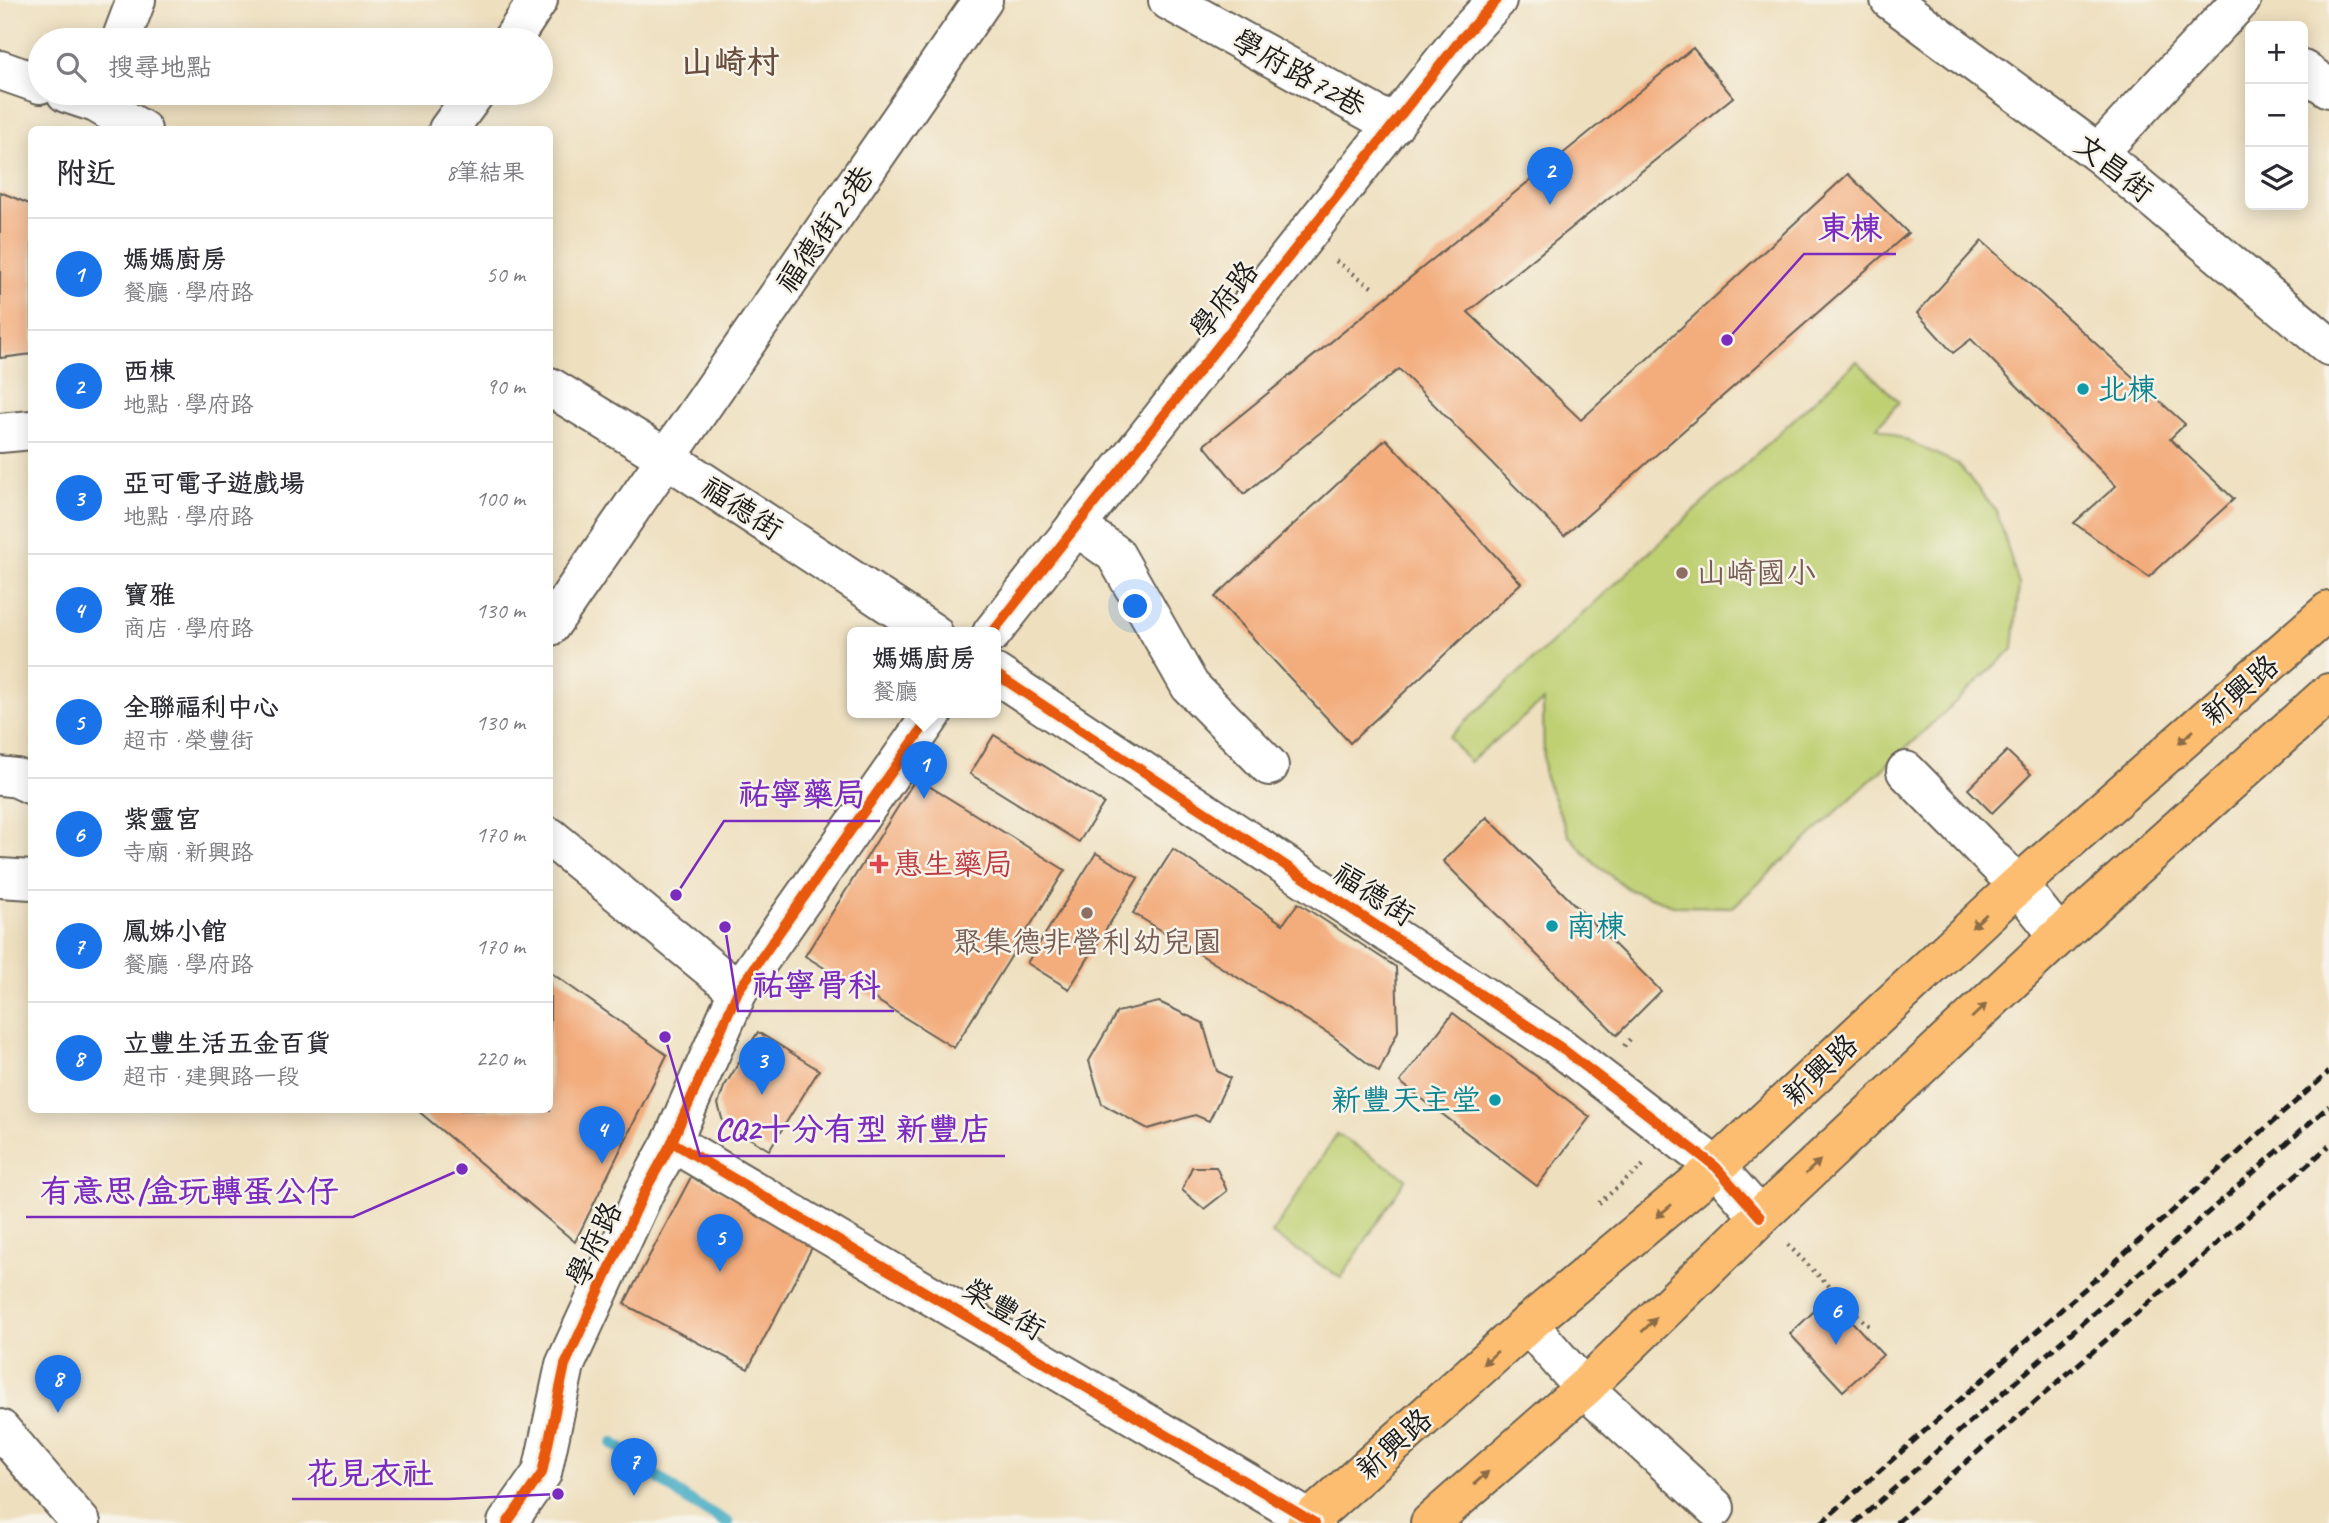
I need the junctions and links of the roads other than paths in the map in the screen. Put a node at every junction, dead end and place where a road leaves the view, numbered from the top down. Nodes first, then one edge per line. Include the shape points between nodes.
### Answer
1 (136, 0) edge
2 (538, 0) edge
3 (983, 0) edge
4 (1168, 0) edge
5 (1497, 0) edge
6 (1890, 0) edge
7 (2231, 12) edge
8 (126, 28) edge
9 (520, 28) edge
10 (0, 70) edge
11 (2308, 73) edge
12 (28, 80) edge
13 (2329, 88) edge
14 (102, 105) edge
15 (467, 105) edge
16 (1394, 125) junction
17 (136, 126) edge
18 (452, 126) edge
19 (2098, 153) junction
20 (2329, 346) edge
21 (553, 389) edge
22 (28, 430) edge
23 (0, 433) edge
24 (667, 458) junction
25 (1076, 526) junction
26 (2329, 611) edge
27 (553, 622) edge
28 (924, 627) edge
29 (997, 627) edge
30 (1001, 677) edge
31 (2329, 693) edge
32 (929, 718) edge
33 (1269, 766) dead end
34 (1906, 771) dead end
35 (0, 776) edge
36 (28, 783) edge
37 (553, 839) edge
38 (0, 877) edge
39 (28, 880) edge
40 (2018, 885) junction
41 (2059, 936) junction
42 (738, 991) junction
43 (672, 1142) junction
44 (1716, 1167) junction
45 (1760, 1217) junction
46 (1528, 1324) junction
47 (1584, 1388) junction
48 (0, 1429) edge
49 (1714, 1508) dead end
50 (1311, 1522) edge
51 (81, 1523) edge
52 (507, 1523) edge
53 (1430, 1523) edge

1 - 8 street
2 - 9 street
3 - 24 street, 福德街25巷
4 - 16 street, 學府路72巷
5 - 16 street, 學府路
6 - 19 street, 文昌街
7 - 19 street
10 - 12 street
11 - 13 street
14 - 17 street
15 - 18 street
16 - 25 street, 學府路
19 - 20 street, 文昌街
21 - 24 street, 福德街
22 - 23 street
24 - 27 street, 福德街25巷
24 - 28 street, 福德街
25 - 29 street, 學府路
25 - 33 street via 1115,554 1190,686
26 -> 40 main road, 新興路
30 - 44 street, 福德街 via 1560,1047
31 - 41 main road, 新興路
32 - 42 street, 學府路
34 - 40 street
35 - 36 street
37 - 42 street
38 - 39 street
40 - 41 street
40 -> 44 main road, 新興路
45 -> 41 main road, 新興路
42 - 43 street, 學府路
43 - 50 street, 榮豐街
43 - 52 street, 學府路 via 565,1365 542,1473
44 - 45 street, 福德街
44 -> 46 main road, 新興路
47 -> 45 main road, 新興路
46 - 47 street
46 -> 50 main road, 新興路
47 - 49 street
53 -> 47 main road, 新興路
48 - 51 street

